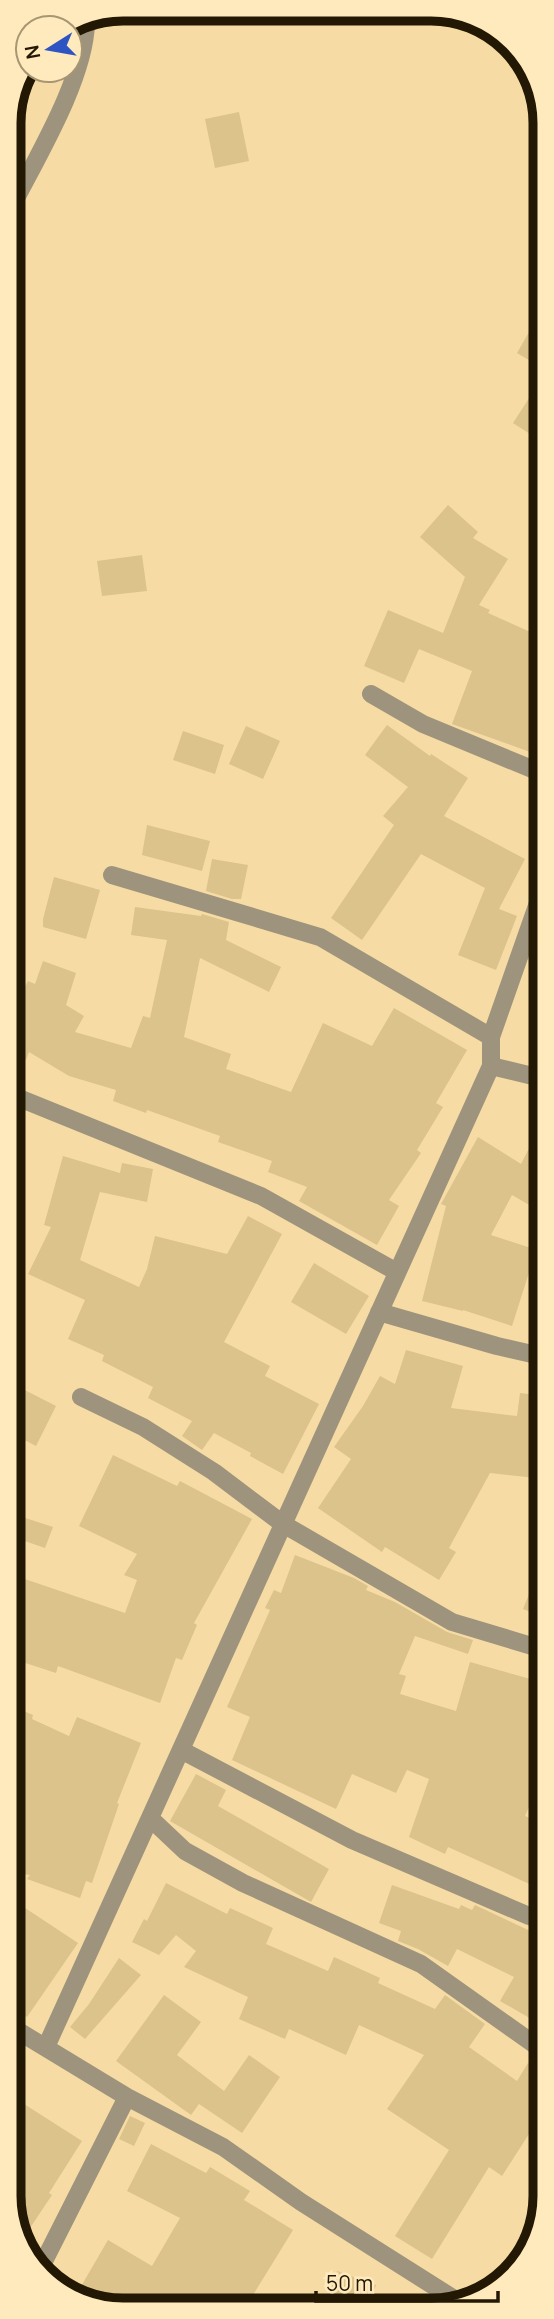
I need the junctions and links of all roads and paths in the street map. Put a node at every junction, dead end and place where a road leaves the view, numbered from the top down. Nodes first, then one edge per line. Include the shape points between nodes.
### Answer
1 (86, 28) edge
2 (21, 188) edge
3 (371, 694) dead end
4 (533, 769) edge
5 (112, 875) dead end
6 (533, 915) edge
7 (491, 1037) junction
8 (491, 1066) junction
9 (533, 1076) edge
10 (21, 1099) edge
11 (397, 1272) junction
12 (379, 1312) junction
13 (533, 1354) edge
14 (81, 1396) dead end
15 (283, 1524) junction
16 (533, 1644) edge
17 (181, 1750) junction
18 (150, 1818) junction
19 (533, 1917) edge
20 (21, 2032) edge
21 (533, 2043) edge
22 (46, 2047) junction
23 (127, 2097) junction
24 (45, 2260) edge
25 (450, 2296) edge

1 - 2 street via 71,89
3 - 4 street via 423,724
5 - 7 street via 320,937
6 - 7 street
7 - 8 street
8 - 9 street
8 - 11 street
10 - 11 street via 261,1196
11 - 12 street
12 - 13 street
12 - 15 street
14 - 15 street via 143,1427
15 - 16 street via 452,1622
15 - 17 street
17 - 18 street
17 - 19 street via 352,1840
18 - 21 street via 185,1852 220,1871 421,1964
18 - 22 street
20 - 22 street
22 - 23 street
23 - 24 street
23 - 25 street via 223,2147

